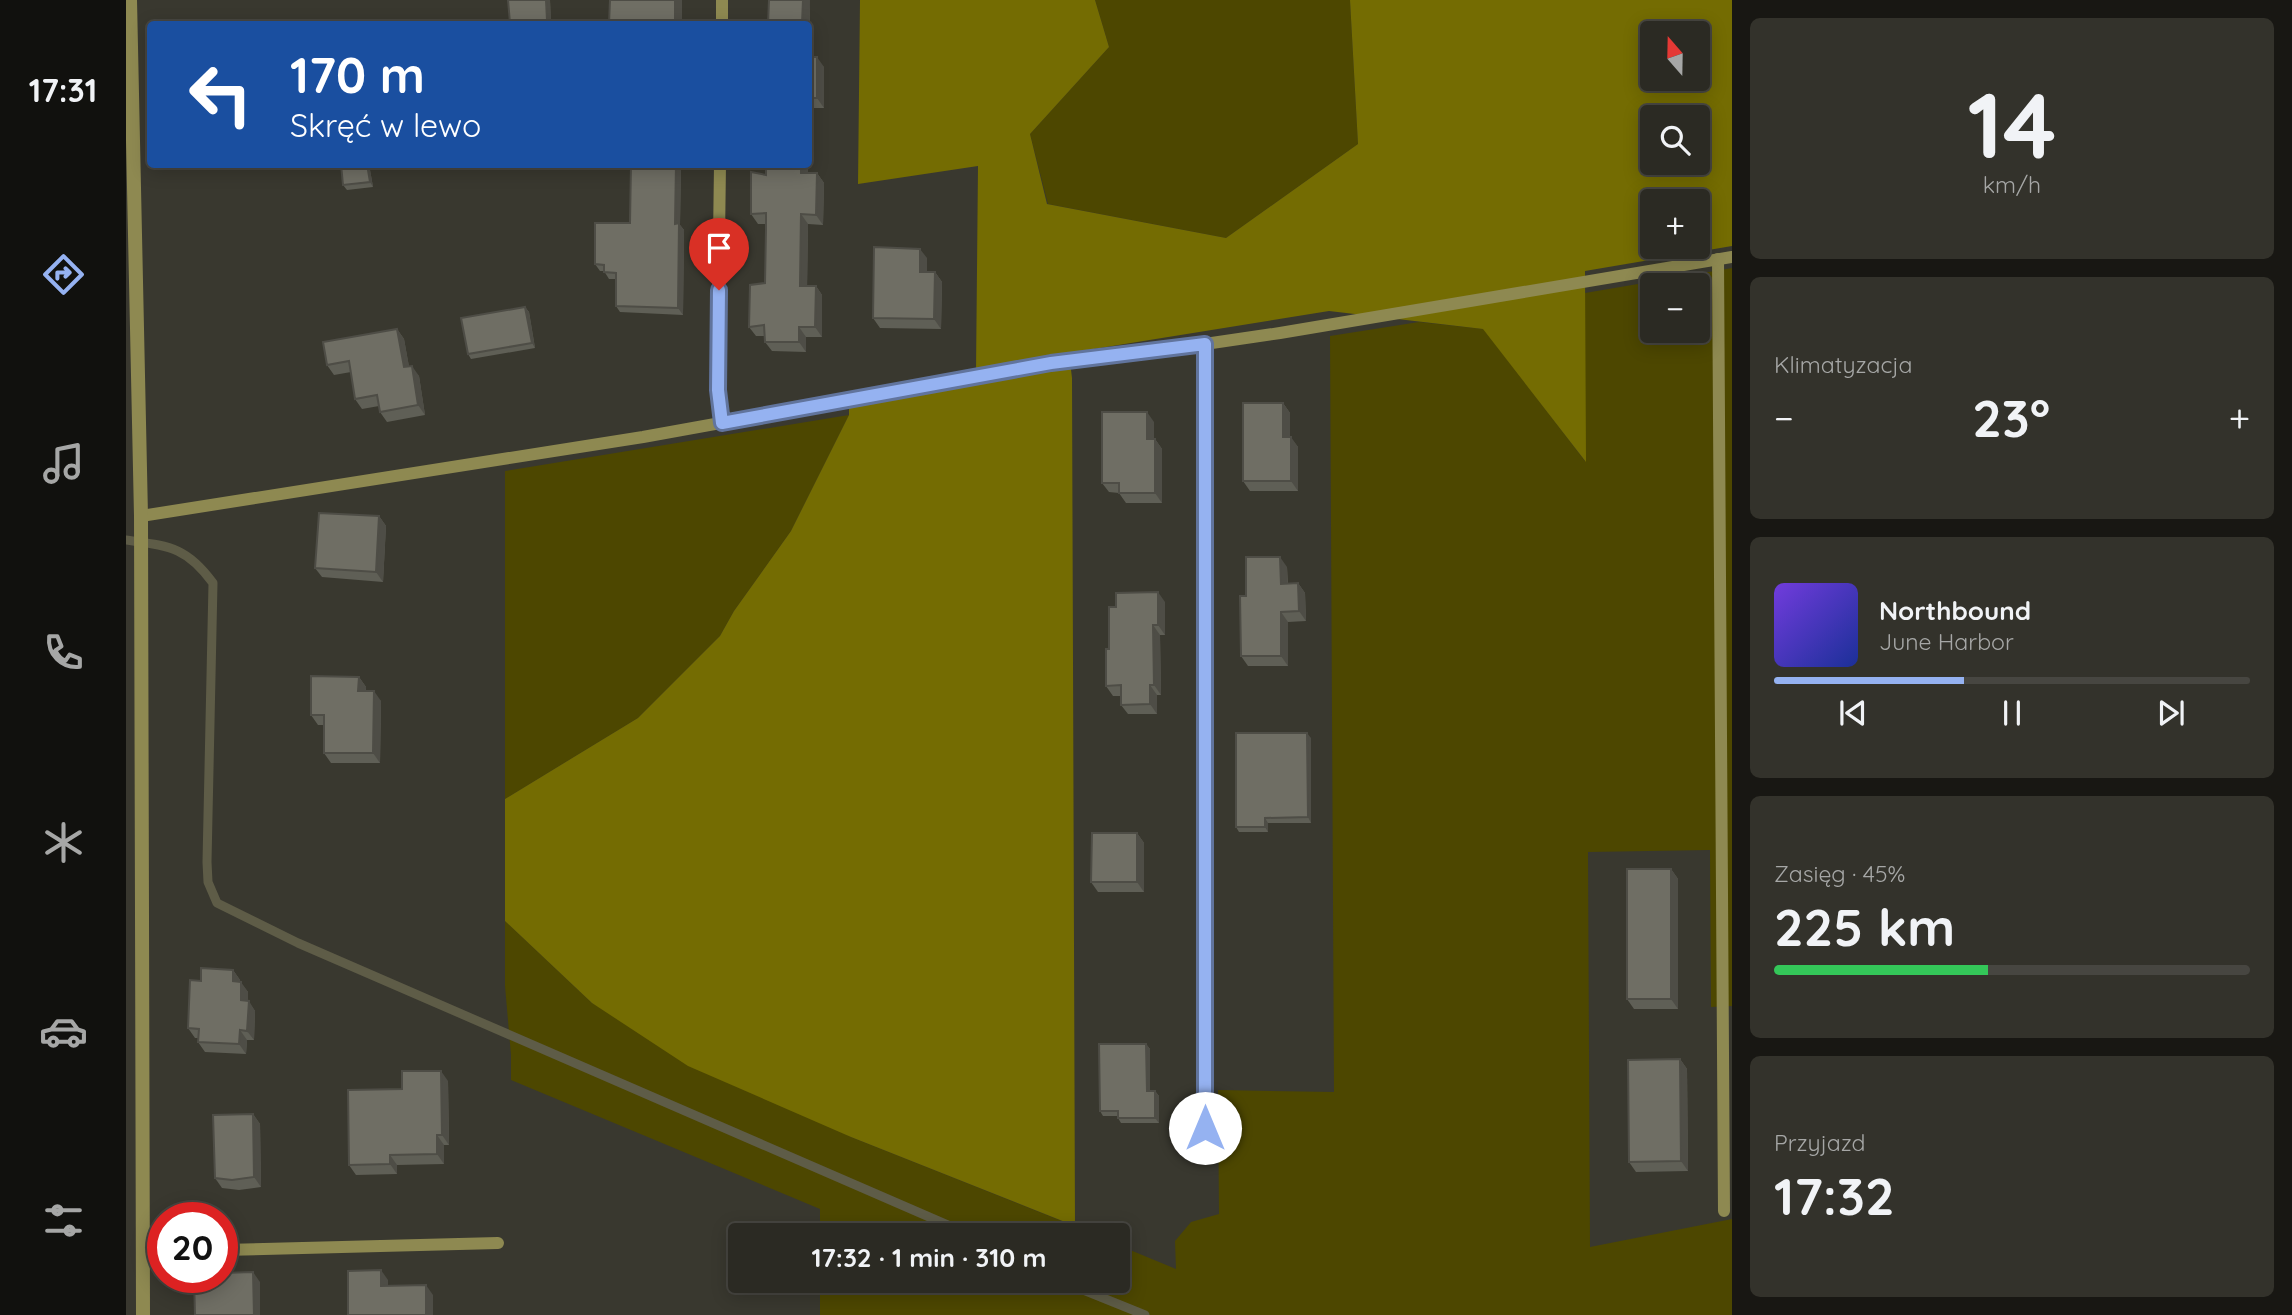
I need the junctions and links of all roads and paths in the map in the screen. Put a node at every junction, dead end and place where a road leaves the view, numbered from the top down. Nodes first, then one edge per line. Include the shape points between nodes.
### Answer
1 (130, 0) edge
2 (722, 0) edge
3 (722, 21) edge
4 (720, 168) edge
5 (1732, 257) edge
6 (1718, 259) junction
7 (1205, 344) junction
8 (722, 423) junction
9 (141, 516) junction
10 (1205, 1155) dead end
11 (1724, 1212) dead end
12 (498, 1243) dead end
13 (238, 1250) edge
14 (143, 1252) junction
15 (147, 1252) edge
16 (144, 1315) edge

1 - 9 street
2 - 3 lane
4 - 8 lane via 718,390
5 - 6 lane
6 - 7 lane
6 - 11 lane
7 - 8 lane via 1051,363
7 - 10 lane
8 - 9 lane
9 - 14 street
12 - 13 lane
14 - 15 lane
14 - 16 street

